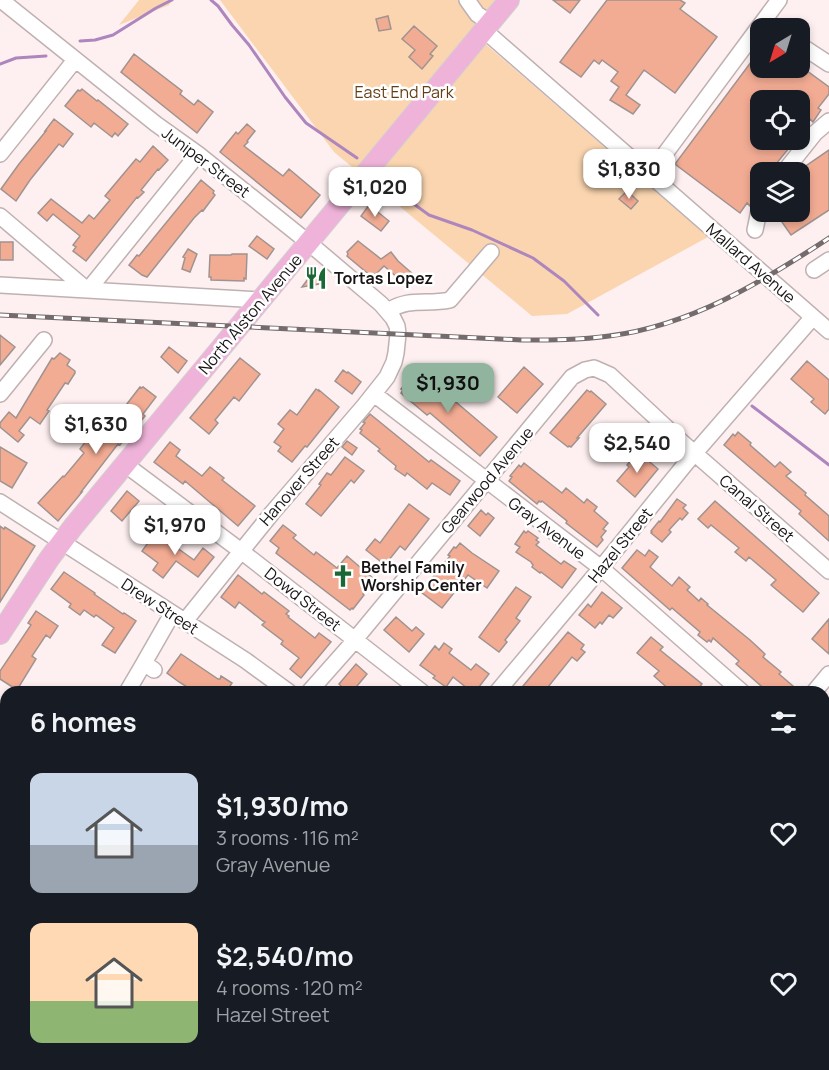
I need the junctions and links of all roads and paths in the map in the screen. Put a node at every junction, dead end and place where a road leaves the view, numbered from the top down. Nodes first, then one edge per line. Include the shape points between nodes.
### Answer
1 (1, 0) edge
2 (467, 0) edge
3 (509, 0) edge
4 (779, 0) edge
5 (772, 18) edge
6 (487, 27) junction
7 (750, 48) edge
8 (810, 52) edge
9 (75, 60) junction
10 (829, 64) edge
11 (829, 121) edge
12 (0, 154) edge
13 (198, 154) junction
14 (792, 162) edge
15 (650, 174) junction
16 (0, 216) edge
17 (757, 222) edge
18 (755, 230) dead end
19 (309, 243) junction
20 (491, 252) dead end
21 (829, 260) edge
22 (814, 270) dead end
23 (0, 285) edge
24 (87, 289) junction
25 (262, 300) junction
26 (388, 311) junction
27 (813, 317) junction
28 (829, 331) edge
29 (398, 334) joint
30 (44, 340) dead end
31 (572, 377) joint
32 (0, 394) edge
33 (374, 394) junction
34 (695, 454) junction
35 (126, 465) junction
36 (486, 482) junction
37 (0, 501) edge
38 (61, 542) junction
39 (241, 551) junction
40 (601, 568) junction
41 (829, 571) edge
42 (178, 617) junction
43 (0, 634) edge
44 (354, 640) junction
45 (829, 674) edge
46 (132, 686) edge
47 (281, 686) edge
48 (314, 686) edge
49 (414, 686) edge
50 (502, 686) edge
51 (735, 686) edge
52 (819, 686) edge

1 - 9 street, Juniper Street
2 - 6 street, Mallard Avenue
3 - 6 main road, North Alston Avenue
4 - 5 street
6 - 15 street, Mallard Avenue
6 - 19 main road, North Alston Avenue
7 - 15 street
8 - 10 street
9 - 12 street
9 - 13 street, Juniper Street
11 - 14 street
13 - 19 street, Juniper Street
13 - 24 street
15 - 27 street, Mallard Avenue
16 - 24 street
17 - 18 street
19 - 25 main road, North Alston Avenue
19 - 26 street, Juniper Street
20 - 26 street via 450,300 399,304
21 - 22 street
23 - 24 street
24 - 25 street
25 - 35 main road, North Alston Avenue
26 - 29 street, Juniper Street
27 - 28 street, Mallard Avenue
27 - 34 street, Hazel Street
29 - 33 street, Hanover Street via 394,362
30 - 32 street
31 - 34 street, Canal Street via 594,368 610,375
31 - 36 street, Gearwood Avenue
33 - 36 street, Gray Avenue
33 - 39 street, Hanover Street
34 - 40 street, Hazel Street
34 - 41 street, Canal Street
35 - 38 main road, North Alston Avenue
35 - 39 street, Dowd Street
36 - 40 street, Gray Avenue
36 - 44 street, Gearwood Avenue
37 - 38 street, Drew Street
38 - 42 street, Drew Street
38 - 43 main road, North Alston Avenue
39 - 42 street, Hanover Street
39 - 44 street, Dowd Street
40 - 50 street, Hazel Street
40 - 51 street, Gray Avenue
42 - 46 street, Hanover Street via 149,667
42 - 47 street, Drew Street
44 - 48 street, Gearwood Avenue
44 - 49 street, Dowd Street
45 - 52 street

